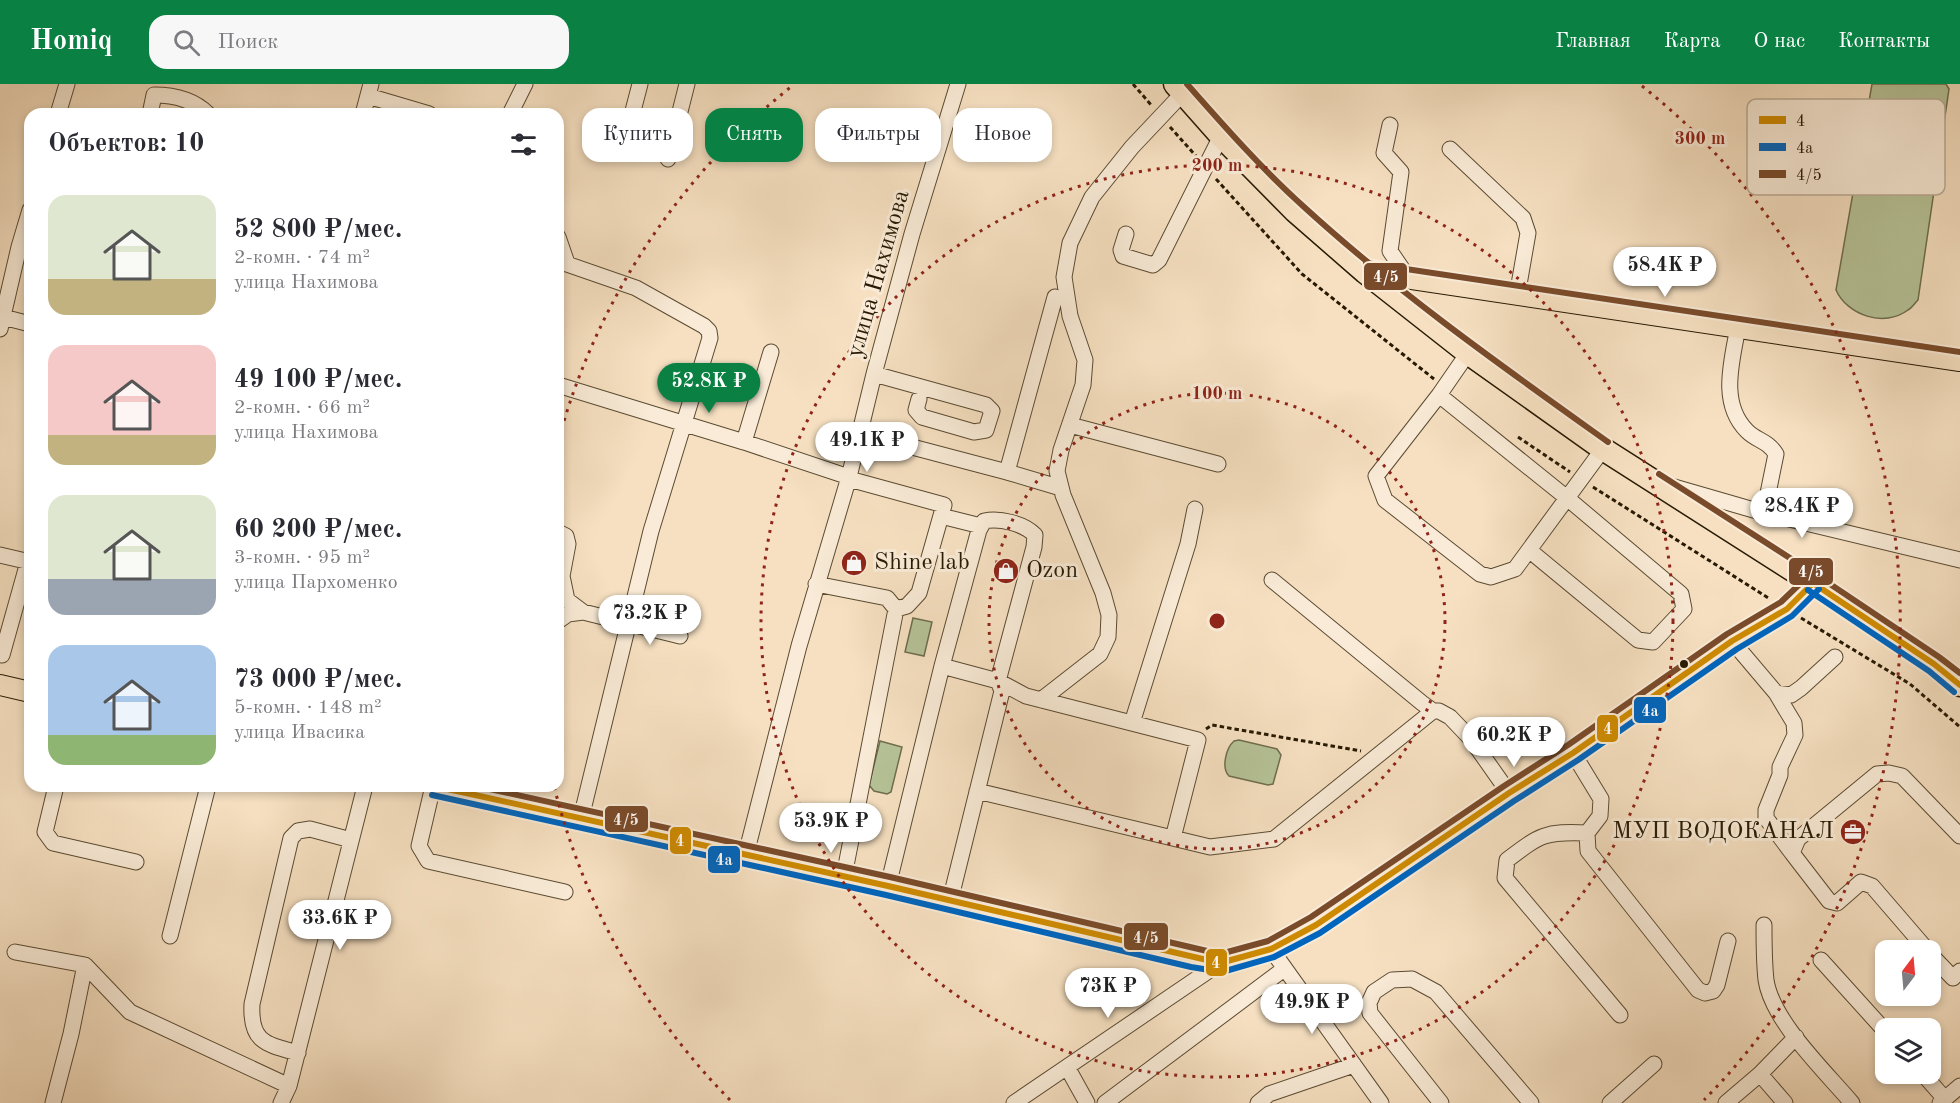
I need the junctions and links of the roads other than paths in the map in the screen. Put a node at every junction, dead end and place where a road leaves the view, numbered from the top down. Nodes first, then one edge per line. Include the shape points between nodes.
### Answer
1 (67, 84) edge
2 (525, 84) edge
3 (640, 84) edge
4 (687, 84) edge
5 (958, 84) edge
6 (1179, 88) edge
7 (370, 90) edge
8 (60, 108) edge
9 (151, 108) edge
10 (202, 108) edge
11 (365, 108) edge
12 (414, 108) edge
13 (513, 108) edge
14 (634, 108) edge
15 (681, 108) edge
16 (1390, 125) dead end
17 (1221, 136) junction
18 (1450, 149) dead end
19 (24, 230) edge
20 (1126, 234) dead end
21 (564, 263) edge
22 (1365, 272) junction
23 (1408, 279) junction
24 (1517, 296) junction
25 (1055, 297) dead end
26 (1, 323) edge
27 (24, 324) edge
28 (1738, 327) junction
29 (771, 352) dead end
30 (1468, 353) junction
31 (1960, 361) edge
32 (874, 374) junction
33 (564, 387) edge
34 (1441, 391) junction
35 (919, 399) dead end
36 (684, 424) junction
37 (1070, 425) junction
38 (859, 433) junction
39 (744, 442) junction
40 (1604, 449) junction
41 (1218, 464) dead end
42 (1007, 472) junction
43 (849, 478) junction
44 (1654, 482) junction
45 (1061, 488) junction
46 (1567, 498) junction
47 (1195, 509) dead end
48 (1764, 513) junction
49 (941, 516) junction
50 (981, 526) junction
51 (564, 535) edge
52 (1529, 550) junction
53 (0, 555) edge
54 (564, 558) edge
55 (1960, 560) edge
56 (24, 561) edge
57 (24, 580) edge
58 (1272, 580) dead end
59 (1813, 583) junction
60 (816, 584) junction
61 (564, 588) edge
62 (896, 609) junction
63 (584, 612) junction
64 (564, 617) edge
65 (627, 624) junction
66 (680, 636) dead end
67 (1731, 641) junction
68 (3, 656) dead end
69 (1835, 657) dead end
70 (942, 666) junction
71 (998, 681) junction
72 (0, 685) edge
73 (1960, 685) edge
74 (24, 691) edge
75 (1776, 693) junction
76 (1041, 700) junction
77 (1432, 711) junction
78 (1132, 723) junction
79 (1573, 753) junction
80 (977, 791) junction
81 (55, 792) edge
82 (206, 792) edge
83 (363, 792) edge
84 (432, 792) edge
85 (462, 792) edge
86 (1509, 793) junction
87 (581, 818) junction
88 (1587, 833) junction
89 (1960, 836) edge
90 (1173, 838) junction
91 (351, 840) junction
92 (1792, 853) junction
93 (746, 854) junction
94 (136, 862) dead end
95 (844, 876) junction
96 (888, 886) junction
97 (565, 892) dead end
98 (950, 901) junction
99 (1764, 925) dead end
100 (170, 936) dead end
101 (1919, 940) edge
102 (1728, 941) dead end
103 (1271, 949) junction
104 (15, 952) dead end
105 (1821, 960) dead end
106 (1220, 963) junction
107 (85, 965) junction
108 (1941, 965) edge
109 (1284, 969) junction
110 (1960, 971) edge
111 (1620, 1015) dead end
112 (1875, 1020) edge
113 (1796, 1037) junction
114 (297, 1053) junction
115 (1654, 1064) dead end
116 (1354, 1065) junction
117 (1067, 1067) junction
118 (1760, 1074) junction
119 (1930, 1084) edge
120 (289, 1086) junction
121 (1960, 1086) edge
122 (1942, 1101) edge
123 (1729, 1102) edge
124 (53, 1103) edge
125 (281, 1103) edge
126 (1014, 1103) edge
127 (1087, 1103) edge
128 (1105, 1103) edge
129 (1258, 1103) edge
130 (1381, 1103) edge
131 (1441, 1103) edge
132 (1532, 1103) edge
133 (1611, 1103) edge
134 (1785, 1103) edge
135 (1852, 1103) edge

1 - 8 street
2 - 13 street
3 - 14 street
4 - 15 street
5 - 32 street, улица Нахимова
6 - 17 highway
6 - 37 street via 1161,116 1092,197 1070,243 1064,277 1070,316 1085,360 1083,385
7 - 11 street
7 - 12 street
9 - 10 street via 154,95 170,95
16 - 23 street via 1384,153 1401,172 1390,251
17 - 20 street via 1159,260 1153,264 1123,256
17 - 22 highway via 1295,211
18 - 24 street via 1523,218 1528,233
19 - 26 street
21 - 36 street via 636,288 709,331
22 - 23 main road
22 - 30 highway
23 - 24 main road
24 - 28 main road
25 - 42 street
26 - 27 street
28 - 31 main road
28 - 48 street via 1729,385 1732,407 1746,430 1770,445 1776,454
29 - 39 street
30 - 34 street
30 - 40 highway
32 - 35 street via 986,405 992,411 986,430 974,432 922,417 916,411
32 - 38 street, улица Нахимова
33 - 36 street
34 - 46 street
34 - 52 street via 1376,476 1385,500 1480,574 1491,577 1515,569
36 - 39 street
36 - 65 street
37 - 41 street
37 - 45 street via 1061,450
38 - 42 street
38 - 43 street, улица Нахимова
39 - 43 street
40 - 44 highway
40 - 46 street
42 - 45 street
43 - 49 street via 944,505
43 - 60 street, улица Нахимова
44 - 48 street
44 - 59 highway
45 - 76 street via 1103,593 1109,615 1108,637 1100,654
46 - 52 street
46 - 52 street via 1681,594 1684,609 1653,642 1638,640
47 - 78 street via 1188,544
48 - 55 street
49 - 50 street
49 - 62 street via 919,593 907,606
50 - 70 street
50 - 71 street via 984,521 995,519 1028,528 1035,535
51 - 54 street via 568,544
53 - 56 street
57 - 68 street
58 - 77 street
59 - 67 main road via 1787,609
59 - 73 highway
60 - 62 street via 887,598
60 - 93 street, улица Нахимова
61 - 63 street via 567,600
62 - 95 street
63 - 64 street
63 - 65 street
65 - 66 street
65 - 87 street
67 - 75 street
67 - 79 main road
69 - 75 street via 1791,695
70 - 71 street
70 - 96 street
71 - 76 street
71 - 80 street via 1002,691
72 - 74 main road
75 - 92 street via 1794,723 1795,735 1780,767 1766,818
76 - 78 street
77 - 86 street via 1449,717 1471,739
77 - 90 street via 1274,839 1210,848
78 - 90 street via 1198,740
79 - 86 main road
79 - 88 street via 1601,799 1600,816
80 - 90 street
80 - 98 street
81 - 94 street via 45,832 52,843
82 - 100 street
83 - 91 street
84 - 97 street via 419,846 428,861
85 - 87 main road
86 - 103 main road via 1316,925
87 - 93 main road
88 - 102 street via 1588,851 1698,990 1706,993 1718,985
88 - 111 street via 1561,832 1537,838 1507,860 1505,878
89 - 92 street via 1902,776 1877,774 1798,839
91 - 114 street
91 - 114 street via 310,829 298,831 291,838 251,1021 257,1036 268,1045
92 - 101 street via 1829,901 1837,903 1861,882 1872,886
93 - 95 main road
95 - 96 main road
96 - 98 main road
98 - 106 main road
99 - 113 street via 1769,993
103 - 106 main road
103 - 109 street
104 - 107 street
105 - 112 street
106 - 117 street
107 - 120 street via 130,1012
107 - 124 street
108 - 110 street via 1953,978
109 - 116 street
109 - 128 street
113 - 118 street
113 - 135 street
114 - 120 street
115 - 133 street
116 - 129 street via 1269,1094
116 - 130 street
117 - 126 street
117 - 127 street
118 - 123 street
118 - 134 street
119 - 122 street
120 - 125 street
121 - 122 street
131 - 132 street via 1370,1013 1374,992 1392,980 1412,979 1436,992

